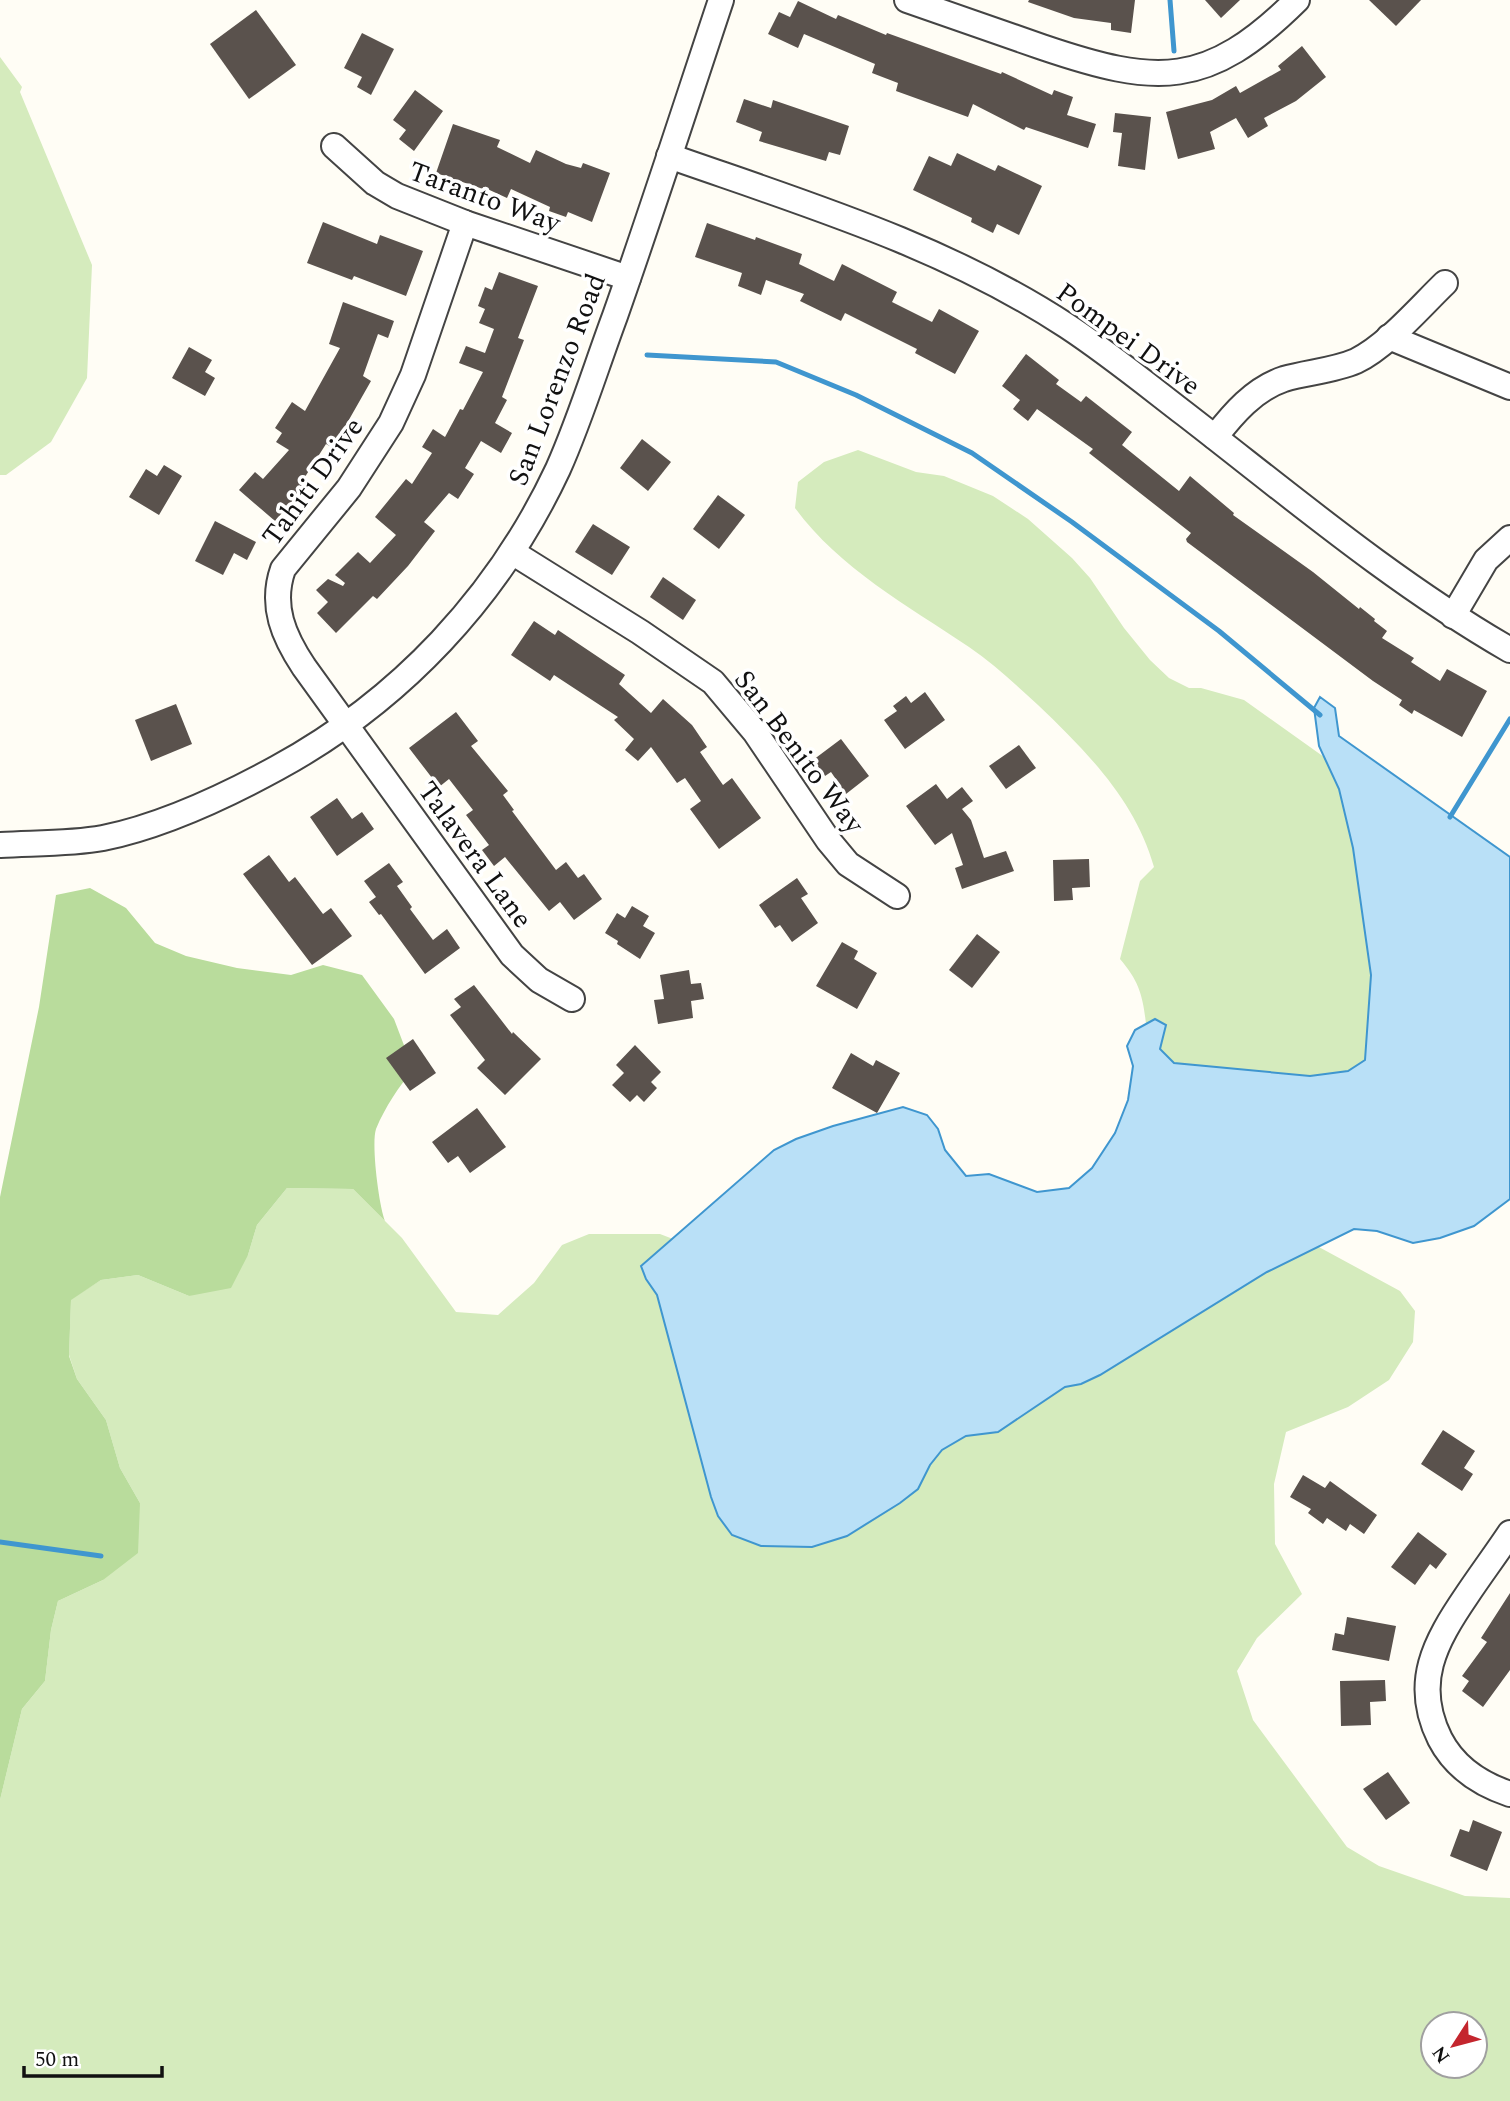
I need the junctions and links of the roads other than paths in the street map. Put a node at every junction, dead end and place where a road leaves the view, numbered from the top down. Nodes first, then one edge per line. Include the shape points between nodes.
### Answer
1 (721, 0) edge
2 (907, 0) edge
3 (1297, 0) edge
4 (334, 146) dead end
5 (669, 156) junction
6 (465, 223) junction
7 (628, 278) junction
8 (1445, 283) dead end
9 (1389, 337) junction
10 (1510, 387) edge
11 (1215, 437) junction
12 (1510, 538) edge
13 (512, 552) junction
14 (1453, 616) junction
15 (1510, 650) edge
16 (347, 726) junction
17 (0, 845) edge
18 (897, 896) dead end
19 (572, 999) dead end
20 (1510, 1533) edge
21 (1510, 1794) edge

1 - 5 street, San Lorenzo Road
2 - 3 street via 1094,65 1152,74 1193,69 1231,54
4 - 6 street, Taranto Way via 385,190
5 - 7 street, San Lorenzo Road
5 - 11 street, Pompei Drive via 898,237 967,268 1067,326
6 - 7 street, Taranto Way
6 - 16 street, Tahiti Drive via 413,374 391,423 349,488 280,578 282,629
7 - 13 street, San Lorenzo Road via 570,440
8 - 9 street
9 - 10 street
9 - 11 street via 1356,361 1269,385 1242,406
11 - 14 street, Pompei Drive
12 - 14 street via 1486,560
13 - 16 street, San Lorenzo Road via 444,641
13 - 18 street, San Benito Way via 713,682 755,732 848,864
14 - 15 street, Pompei Drive
16 - 17 street, San Lorenzo Road via 212,802 155,822 102,838
16 - 19 street, Talavera Lane via 512,955 539,981
20 - 21 street via 1433,1652 1427,1699 1448,1754 1465,1772

